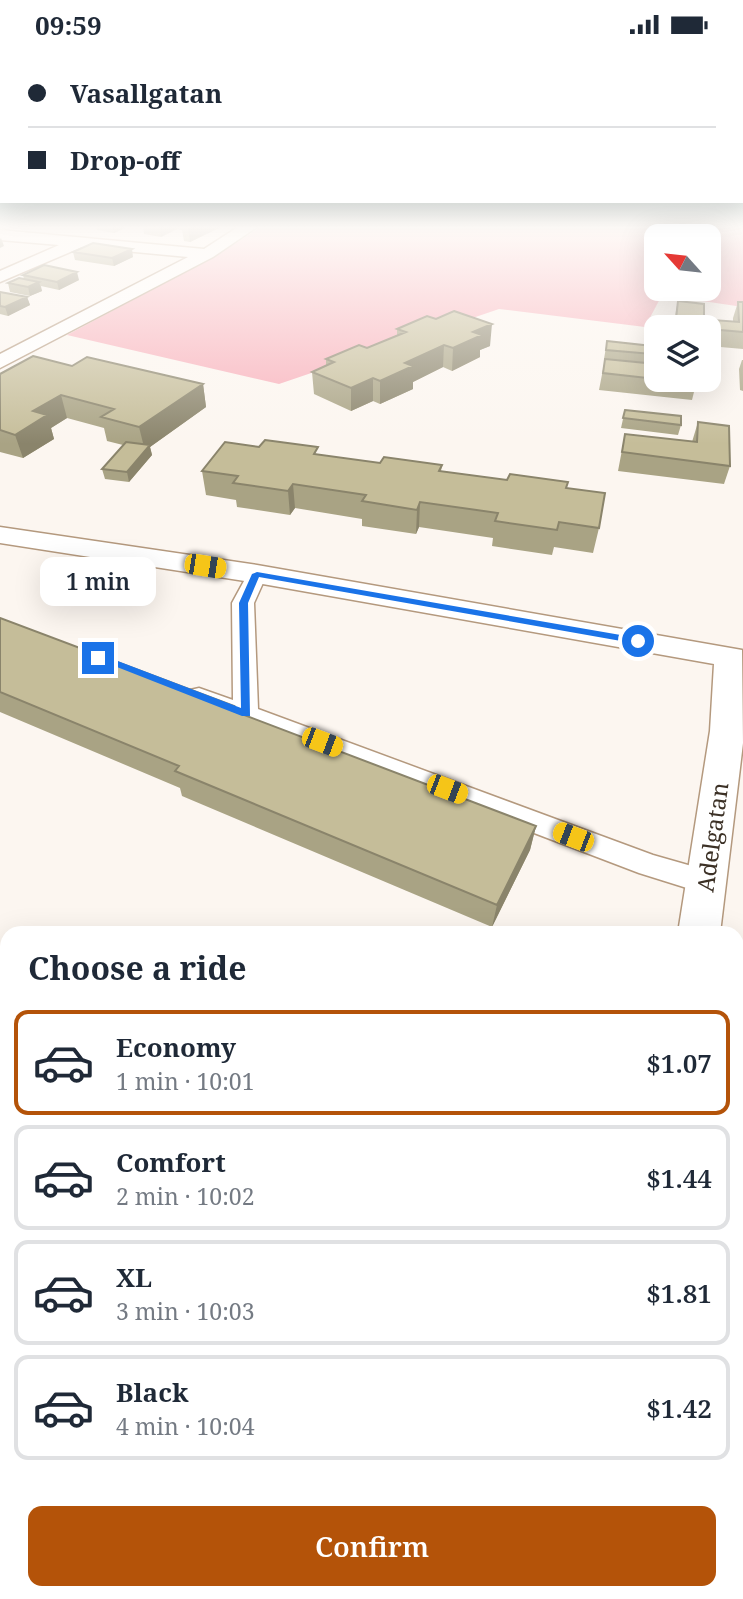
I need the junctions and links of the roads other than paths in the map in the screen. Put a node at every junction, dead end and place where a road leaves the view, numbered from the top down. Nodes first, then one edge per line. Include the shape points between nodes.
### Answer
1 (120, 299) edge
2 (0, 362) edge
3 (0, 535) edge
4 (257, 574) junction
5 (181, 689) edge
6 (246, 713) junction
7 (706, 882) junction
8 (700, 926) edge

1 - 2 street
3 - 4 street
4 - 6 lane via 243,603
4 - 7 street, Adelgatan via 731,657 727,731
5 - 6 lane
6 - 7 lane via 649,865
7 - 8 street, Adelgatan

